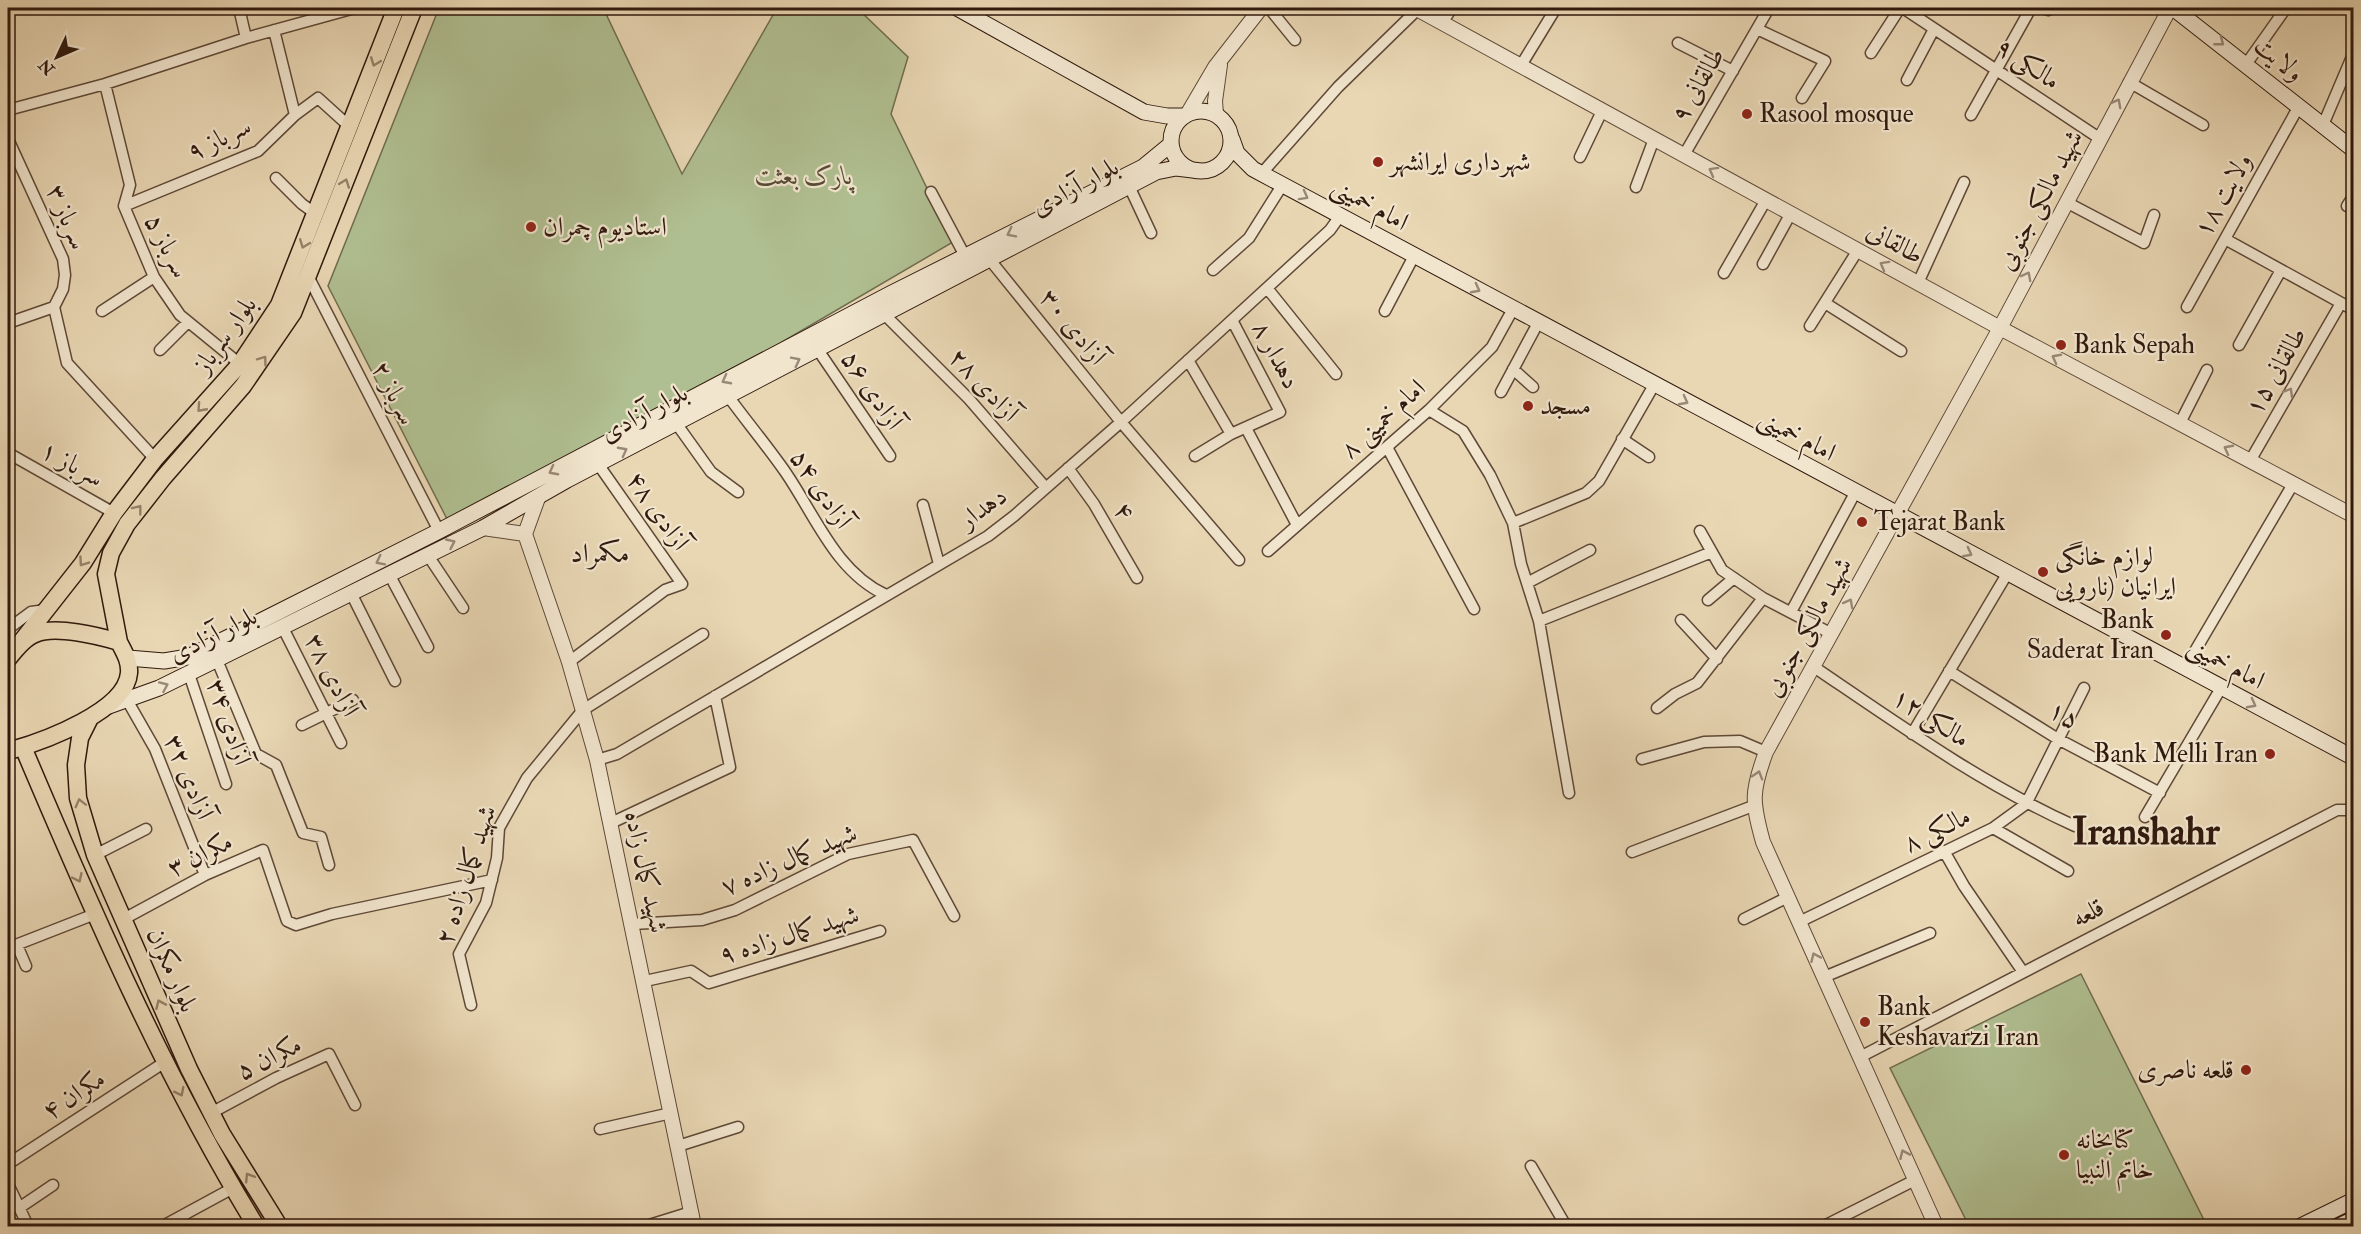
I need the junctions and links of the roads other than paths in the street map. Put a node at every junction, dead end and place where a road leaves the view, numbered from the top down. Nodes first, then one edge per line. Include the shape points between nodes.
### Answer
1 (13, 8) edge
2 (240, 8) edge
3 (343, 8) edge
4 (356, 8) edge
5 (396, 8) edge
6 (414, 8) edge
7 (957, 8) edge
8 (1261, 8) edge
9 (1269, 8) edge
10 (1417, 8) edge
11 (1452, 8) edge
12 (1556, 8) edge
13 (1770, 8) edge
14 (1901, 8) edge
15 (2031, 8) edge
16 (2172, 8) edge
17 (2286, 8) edge
18 (8, 10) edge
19 (1918, 12) edge
20 (1442, 23) junction
21 (1757, 29) junction
22 (1934, 29) junction
23 (274, 30) junction
24 (246, 38) junction
25 (1295, 40) dead end
26 (1678, 43) dead end
27 (2354, 52) edge
28 (1871, 53) dead end
29 (1222, 57) junction
30 (2247, 63) junction
31 (1520, 67) junction
32 (1733, 70) junction
33 (1998, 71) junction
34 (1907, 80) dead end
35 (2129, 82) junction
36 (105, 84) junction
37 (1802, 98) dead end
38 (2299, 106) junction
39 (8, 110) edge
40 (1602, 111) junction
41 (1144, 112) junction
42 (1187, 114) junction
43 (1216, 114) junction
44 (295, 115) junction
45 (1971, 115) dead end
46 (2323, 125) junction
47 (2203, 126) dead end
48 (350, 127) junction
49 (2099, 138) junction
50 (8, 139) edge
51 (1171, 139) junction
52 (1232, 139) junction
53 (1654, 139) junction
54 (2354, 150) edge
55 (1684, 155) junction
56 (1580, 157) dead end
57 (1206, 171) junction
58 (1257, 171) junction
59 (276, 178) dead end
60 (1964, 182) dead end
61 (1283, 184) junction
62 (1129, 186) junction
63 (1636, 187) dead end
64 (931, 192) dead end
65 (2354, 195) edge
66 (1766, 200) junction
67 (2066, 202) junction
68 (124, 206) junction
69 (2347, 206) dead end
70 (1791, 213) junction
71 (316, 214) junction
72 (2154, 215) dead end
73 (1340, 216) junction
74 (1151, 233) dead end
75 (2225, 238) junction
76 (1858, 250) junction
77 (965, 256) junction
78 (1414, 256) junction
79 (990, 260) junction
80 (1763, 264) dead end
81 (1213, 270) dead end
82 (2281, 270) junction
83 (1724, 273) dead end
84 (308, 276) junction
85 (154, 277) junction
86 (1918, 284) junction
87 (1267, 288) junction
88 (1825, 303) junction
89 (2341, 303) junction
90 (54, 307) junction
91 (2187, 307) dead end
92 (1513, 309) junction
93 (2354, 310) edge
94 (102, 311) dead end
95 (1385, 311) dead end
96 (885, 315) junction
97 (1232, 320) junction
98 (188, 322) junction
99 (8, 323) edge
100 (1538, 323) junction
101 (1810, 326) dead end
102 (2000, 328) junction
103 (2239, 345) dead end
104 (160, 350) dead end
105 (818, 350) junction
106 (1901, 351) dead end
107 (1188, 360) junction
108 (240, 364) junction
109 (1513, 369) junction
110 (2207, 370) dead end
111 (1336, 374) dead end
112 (1654, 385) junction
113 (1533, 387) dead end
114 (1501, 392) dead end
115 (728, 396) junction
116 (1430, 410) junction
117 (1121, 422) junction
118 (676, 423) junction
119 (2180, 423) junction
120 (1246, 428) junction
121 (1232, 434) junction
122 (1622, 439) junction
123 (1387, 447) junction
124 (8, 453) edge
125 (890, 456) dead end
126 (1195, 456) dead end
127 (1649, 457) dead end
128 (156, 459) junction
129 (2250, 461) junction
130 (598, 464) junction
131 (1068, 468) junction
132 (2293, 484) junction
133 (1046, 488) junction
134 (738, 492) dead end
135 (1855, 493) junction
136 (538, 498) junction
137 (923, 505) dead end
138 (114, 513) junction
139 (2352, 513) edge
140 (1898, 516) junction
141 (1514, 523) junction
142 (1297, 525) junction
143 (483, 528) junction
144 (439, 531) junction
145 (1700, 531) dead end
146 (525, 534) junction
147 (1268, 550) dead end
148 (1590, 550) dead end
149 (1712, 552) junction
150 (427, 555) junction
151 (1239, 560) dead end
152 (939, 564) junction
153 (389, 574) junction
154 (2007, 574) junction
155 (1137, 578) dead end
156 (1734, 578) junction
157 (1527, 583) junction
158 (351, 593) junction
159 (886, 595) junction
160 (1763, 598) junction
161 (1708, 600) dead end
162 (463, 608) dead end
163 (1474, 609) dead end
164 (46, 610) junction
165 (1791, 612) junction
166 (1539, 621) junction
167 (1681, 621) dead end
168 (283, 628) junction
169 (8, 629) edge
170 (703, 634) dead end
171 (1832, 634) junction
172 (119, 642) junction
173 (428, 647) dead end
174 (12, 653) edge
175 (128, 658) junction
176 (1717, 659) junction
177 (217, 660) junction
178 (569, 662) junction
179 (1814, 667) junction
180 (2185, 668) junction
181 (1949, 671) junction
182 (189, 674) junction
183 (395, 681) dead end
184 (2084, 688) dead end
185 (2221, 688) junction
186 (715, 696) junction
187 (127, 700) junction
188 (353, 700) dead end
189 (109, 706) junction
190 (1657, 708) dead end
191 (583, 710) junction
192 (326, 713) junction
193 (90, 718) junction
194 (302, 725) dead end
195 (1912, 734) junction
196 (2058, 739) junction
197 (341, 742) dead end
198 (12, 749) edge
199 (1766, 752) junction
200 (2354, 758) edge
201 (1642, 759) dead end
202 (597, 760) junction
203 (226, 784) dead end
204 (2160, 793) junction
205 (1569, 794) dead end
206 (2026, 804) junction
207 (1753, 806) junction
208 (2354, 810) edge
209 (2145, 817) dead end
210 (611, 823) junction
211 (2075, 826) dead end
212 (1993, 828) junction
213 (146, 829) dead end
214 (90, 837) junction
215 (64, 844) junction
216 (1944, 851) junction
217 (1632, 852) dead end
218 (95, 855) junction
219 (329, 865) dead end
220 (2068, 871) dead end
221 (205, 875) junction
222 (492, 879) junction
223 (1788, 897) junction
224 (95, 914) junction
225 (954, 916) dead end
226 (1744, 919) dead end
227 (122, 920) junction
228 (1799, 922) junction
229 (633, 924) junction
230 (880, 931) dead end
231 (1930, 933) dead end
232 (12, 946) edge
233 (26, 966) dead end
234 (2023, 972) junction
235 (1824, 977) junction
236 (645, 981) junction
237 (471, 1005) dead end
238 (1860, 1057) junction
239 (165, 1062) junction
240 (355, 1105) dead end
241 (211, 1113) junction
242 (671, 1113) junction
243 (738, 1127) dead end
244 (600, 1129) dead end
245 (678, 1146) junction
246 (8, 1164) edge
247 (1531, 1166) dead end
248 (1916, 1180) junction
249 (8, 1184) edge
250 (53, 1185) dead end
251 (233, 1188) junction
252 (2354, 1200) edge
253 (19, 1208) junction
254 (692, 1212) junction
255 (2354, 1219) edge
256 (28, 1227) edge
257 (163, 1227) edge
258 (256, 1227) edge
259 (279, 1227) edge
260 (646, 1227) edge
261 (694, 1227) edge
262 (1566, 1227) edge
263 (1824, 1227) edge
264 (1936, 1227) edge
265 (2301, 1227) edge
266 (2339, 1227) edge

1 - 18 street
2 - 24 street
3 - 4 street
3 - 23 street
5 -> 48 main road, بلوار سرباز
84 -> 6 main road, بلوار سرباز
7 - 41 main road
8 - 29 street
9 - 25 street
10 - 20 street, طالقانی
10 - 58 street
11 - 20 street
12 - 31 street
13 - 21 street, طالقانی ۹
14 - 19 street, مالکی ۹
14 - 28 street
15 - 33 street
16 -> 30 main road, ولایت
16 - 35 street, شهید مالکی جنوبی
17 - 30 street
19 - 22 street, مالکی ۹
20 - 31 street, طالقانی
21 - 32 street, طالقانی ۹
21 - 37 street via 1825,61
22 - 33 street, مالکی ۹
22 - 34 street
23 - 24 street
23 - 44 street
24 - 36 street
26 - 32 street
27 - 46 street
29 - 42 street
29 - 43 street
30 - 38 main road, ولایت
31 - 40 street, طالقانی
32 - 55 street, طالقانی ۹
33 - 45 street
33 - 49 street, مالکی ۹
35 - 47 street
49 -> 35 street, شهید مالکی جنوبی
36 - 39 street
36 - 68 street, سرباز ۵ via 130,185
38 - 46 main road, ولایت
38 - 75 street, ولایت ۱۸
40 - 53 street, طالقانی
40 - 56 street
41 - 42 main road via 1158,116
41 - 51 main road via 1160,122
42 - 43 main road
42 - 51 main road, بلوار آزادی via 1175,126
43 - 52 main road, امام خمینی via 1230,129
44 - 48 street, سرباز ۹ via 318,98
44 - 68 street, سرباز ۹ via 258,151
46 - 54 main road, ولایت
48 - 71 main road, بلوار سرباز
49 - 67 street, شهید مالکی جنوبی
50 - 90 street, سرباز ۳ via 63,259 63,289
51 - 57 main road via 1178,160 1192,170
51 -> 77 main road, بلوار آزادی via 1143,167
52 - 57 main road via 1227,158
52 - 58 main road, امام خمینی via 1237,153
53 - 55 street, طالقانی
53 - 63 street
66 -> 55 street, طالقانی
57 - 58 main road, بلوار آزادی
57 - 62 main road, بلوار آزادی via 1176,168 1156,172
58 - 61 main road, امام خمینی
59 - 71 street
60 - 86 street
61 -> 73 main road, امام خمینی
61 - 81 street via 1249,238
62 - 74 street
62 - 79 main road, بلوار آزادی
64 - 77 street
65 - 69 street
66 - 70 street, طالقانی
66 - 83 street
67 - 72 street via 2144,243
102 -> 67 street, شهید مالکی جنوبی
68 - 85 street, سرباز ۵
70 - 76 street, طالقانی
70 - 80 street
71 -> 108 main road, بلوار سرباز via 279,305
73 - 78 main road, امام خمینی
73 - 87 street, دهدار
75 - 82 street
75 - 91 street, ولایت ۱۸
86 -> 76 street, طالقانی
76 - 88 street
77 -> 144 main road, بلوار آزادی
78 -> 92 main road, امام خمینی
78 - 95 street
79 - 96 main road, بلوار آزادی
79 - 117 street, آزادی ۳۰
82 - 89 street
82 - 103 street
84 - 144 street, سرباز ۲
172 -> 84 main road, بلوار سرباز via 106,574 111,553 127,524 162,478 243,386 270,349 293,313
85 - 94 street
85 - 98 street, سرباز ۵
86 - 102 street, طالقانی
87 - 97 street, دهدار
87 - 111 street
88 - 101 street
88 - 106 street
89 - 93 street
129 -> 89 street, طالقانی ۱۵
90 - 99 street
90 - 128 street via 67,363
92 - 100 main road, امام خمینی
92 - 116 street, امام خمینی ۸ via 1492,347
96 - 105 main road, بلوار آزادی
96 - 133 street, آزادی ۲۸ via 969,399
97 - 107 street, دهدار
97 - 120 street, دهدار ۸ via 1280,412
98 - 104 street
98 - 108 street, سرباز ۵
100 - 109 street
100 - 112 main road, امام خمینی
119 -> 102 street, طالقانی
102 - 140 street, شهید مالکی جنوبی
115 -> 105 main road, بلوار آزادی
105 - 125 street, آزادی ۵۶
107 - 117 street, دهدار
107 - 121 street
108 -> 128 main road, بلوار سرباز
109 - 113 street
109 - 114 street
110 - 119 street
112 - 122 street
112 -> 135 main road, امام خمینی
115 - 118 main road, بلوار آزادی
115 - 159 street, آزادی ۵۴ via 786,474 847,568 866,586
116 - 123 street, امام خمینی ۸
116 - 141 street via 1463,430
117 - 131 street, دهدار
117 - 151 street, آزادی ۳۰
130 -> 118 main road, بلوار آزادی
118 - 134 street via 711,472
129 -> 119 street, طالقانی
120 - 121 street
120 - 142 street
121 - 126 street
122 - 127 street
122 - 141 street via 1599,481 1586,493
123 - 142 street, امام خمینی ۸
123 - 163 street
124 - 138 street, سرباز ۱
128 - 138 main road, بلوار سرباز
129 - 132 street, طالقانی
130 - 136 main road, بلوار آزادی
130 - 178 street, آزادی ۴۸ via 682,584 665,590
131 - 133 street, دهدار
131 - 155 street, ۴
132 - 139 street, طالقانی
132 - 180 street
133 - 152 street, دهدار via 988,536
135 - 140 main road, امام خمینی
135 - 165 street
136 - 143 main road, بلوار آزادی
136 - 146 street
137 - 152 street
138 -> 164 main road, بلوار سرباز via 83,563
140 -> 154 main road, امام خمینی
171 -> 140 street, شهید مالکی جنوبی
141 - 157 street
142 - 147 street, امام خمینی ۸
143 - 146 street
150 -> 143 main road, بلوار آزادی
144 -> 175 main road, بلوار آزادی via 188,657 164,661
145 - 149 street
146 - 178 street, شهید کمال زاده
148 - 157 street
149 - 156 street via 1722,570
149 - 166 street
150 - 153 main road, بلوار آزادی
150 - 162 street
152 - 159 street, دهدار
153 - 158 main road, بلوار آزادی
153 - 173 street
154 - 180 main road, امام خمینی
154 - 181 street
156 - 160 street
156 - 161 street
157 - 166 street
158 - 168 main road, بلوار آزادی
158 - 183 street
159 - 186 street, دهدار
160 - 165 street
160 - 176 street
164 - 169 street via 32,612
164 - 174 main road, بلوار سرباز
165 - 171 street
166 - 205 street
167 - 176 street
168 - 177 main road, بلوار آزادی
168 - 192 street, آزادی ۳۸
170 - 191 street, شهید کمال زاده ۲
171 - 179 street, شهید مالکی جنوبی
172 - 174 main road via 52,630 35,633
172 - 175 main road, بلوار سرباز
175 - 189 main road via 129,675 123,690
176 - 190 street via 1696,683
177 - 182 main road, بلوار آزادی
177 - 219 street via 256,754 276,765 303,833 321,837
178 - 191 street, شهید کمال زاده
179 - 195 street, مالکی ۱۲
179 - 199 street, شهید مالکی جنوبی
180 - 185 main road, امام خمینی
181 - 195 street
181 - 196 street, ۱۵
187 -> 182 main road, بلوار آزادی
182 - 203 street, آزادی ۳۴
184 - 196 street, مالکی ۸
185 -> 200 main road, امام خمینی
185 - 204 street
186 - 202 street, دهدار via 617,754
186 - 210 street via 729,767
187 - 189 main road, بلوار آزادی
187 - 221 street, آزادی ۳۲ via 154,749
188 - 192 street
189 - 193 main road
191 - 202 street, شهید کمال زاده
191 - 222 street, شهید کمال زاده ۲ via 527,778 499,828
192 - 194 street
192 - 197 street, آزادی ۳۸
193 - 198 main road
214 -> 193 main road, بلوار مکران via 78,798 76,765 80,738
195 - 206 street, مالکی ۱۲
196 - 204 street, ۱۵
196 - 206 street, مالکی ۸
198 - 215 main road, بلوار مکران
199 - 201 street via 1740,741 1704,742
207 -> 199 street, شهید مالکی جنوبی via 1755,780
202 - 210 street, شهید کمال زاده
204 - 209 street
206 - 211 street, مالکی ۱۲
206 - 212 street, مالکی ۸
207 - 217 street
207 - 223 street, شهید مالکی جنوبی via 1763,842
208 - 234 street, قلعه via 2337,810
210 - 229 street, شهید کمال زاده
212 - 216 street, مالکی ۸
212 - 220 street
213 - 218 street
214 - 215 main road via 75,831
214 - 218 main road, بلوار مکران
215 -> 224 main road, بلوار مکران
216 - 228 street, مالکی ۸
216 - 234 street
218 - 227 main road, بلوار مکران
221 - 222 street, مکران ۳ via 263,850 287,921 296,925
221 - 227 street, مکران ۳
222 - 237 street, شهید کمال زاده ۲ via 486,903 459,954
223 - 226 street
223 - 228 street, شهید مالکی جنوبی
224 - 232 street
224 - 239 main road, بلوار مکران
225 - 229 street, شهید کمال زاده ۷ via 913,840 849,854 735,910 702,920
241 -> 227 main road, بلوار مکران
235 -> 228 street, شهید مالکی جنوبی
229 - 236 street, شهید کمال زاده
230 - 236 street, شهید کمال زاده ۹ via 709,984 691,971
231 - 235 street
232 - 233 street
234 - 238 street, قلعه
235 - 238 street, شهید مالکی جنوبی
236 - 242 street, شهید کمال زاده
248 -> 238 street, شهید مالکی جنوبی
239 - 246 street, مکران ۴
239 -> 251 main road, بلوار مکران
240 - 241 street, مکران ۵ via 329,1054
259 -> 241 main road, بلوار مکران
242 - 244 street
242 - 245 street, شهید کمال زاده
243 - 245 street
245 - 254 street, شهید کمال زاده
247 - 262 street
248 - 263 street
248 - 264 street, شهید مالکی جنوبی
249 - 253 street
250 - 253 street
251 - 257 street
251 - 258 main road, بلوار مکران
252 - 265 main road
253 - 256 street
254 - 260 street
254 - 261 street, شهید کمال زاده
255 - 266 main road

